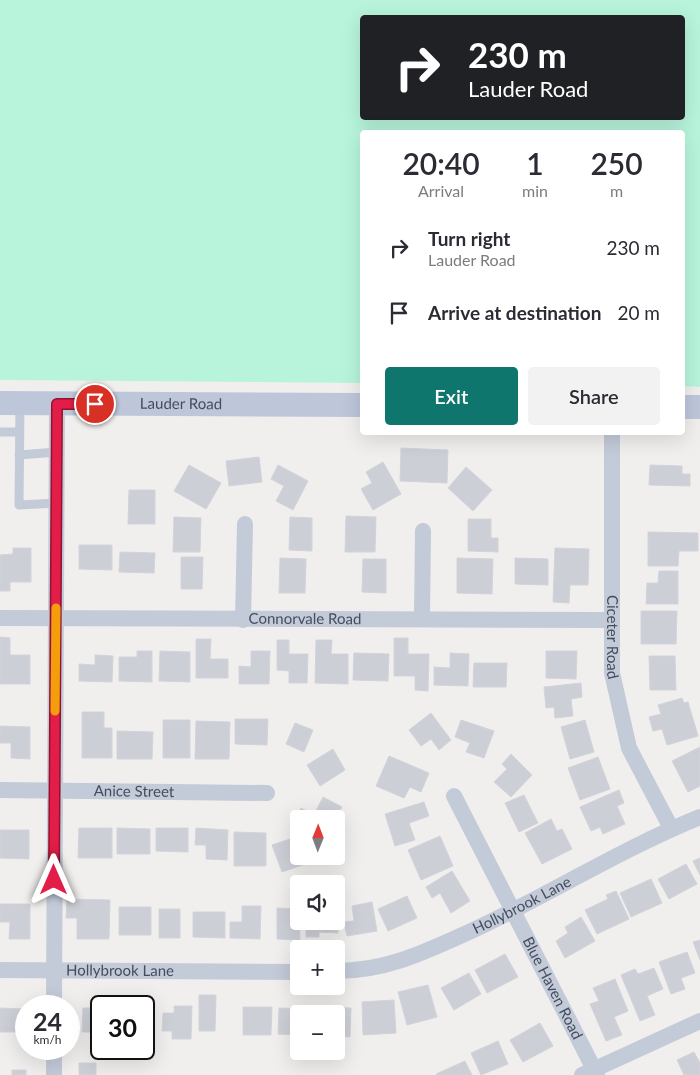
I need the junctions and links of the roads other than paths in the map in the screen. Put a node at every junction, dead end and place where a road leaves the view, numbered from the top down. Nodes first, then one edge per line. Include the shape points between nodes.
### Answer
1 (10, 403) edge
2 (57, 404) junction
3 (360, 405) edge
4 (685, 407) edge
5 (700, 407) edge
6 (0, 432) edge
7 (19, 432) junction
8 (612, 435) edge
9 (57, 452) junction
10 (19, 455) junction
11 (57, 503) junction
12 (245, 524) dead end
13 (423, 532) dead end
14 (0, 618) edge
15 (56, 618) junction
16 (422, 618) junction
17 (243, 620) junction
18 (611, 620) junction
19 (0, 790) edge
20 (54, 790) junction
21 (267, 792) dead end
22 (454, 796) dead end
23 (700, 817) edge
24 (671, 828) junction
25 (514, 911) junction
26 (0, 970) edge
27 (54, 970) junction
28 (345, 971) edge
29 (290, 972) edge
30 (54, 995) edge
31 (700, 1021) edge
32 (54, 1060) edge
33 (591, 1073) edge
34 (54, 1075) edge

1 - 2 main road, Lauder Road
1 - 7 lane
2 - 3 main road, Lauder Road
2 - 9 street
4 - 5 main road
6 - 7 lane
7 - 10 lane
8 - 18 street, Ciceter Road
9 - 10 lane
9 - 11 street
10 - 11 lane via 19,505
11 - 15 street
12 - 17 street
13 - 16 street
14 - 15 street, Connorvale Road
15 - 17 street, Connorvale Road
15 - 20 street
16 - 17 street, Connorvale Road
16 - 18 street, Connorvale Road
18 - 24 street, Ciceter Road via 612,673 630,748
19 - 20 street, Anice Street
20 - 21 street, Anice Street
20 - 27 street
22 - 25 street, Blue Haven Road
23 - 24 street, Hollybrook Lane
24 - 25 street, Hollybrook Lane
25 - 28 street, Hollybrook Lane via 406,960
25 - 33 street, Blue Haven Road
26 - 27 street, Hollybrook Lane
27 - 29 street, Hollybrook Lane
27 - 30 street
31 - 33 street
32 - 34 street

